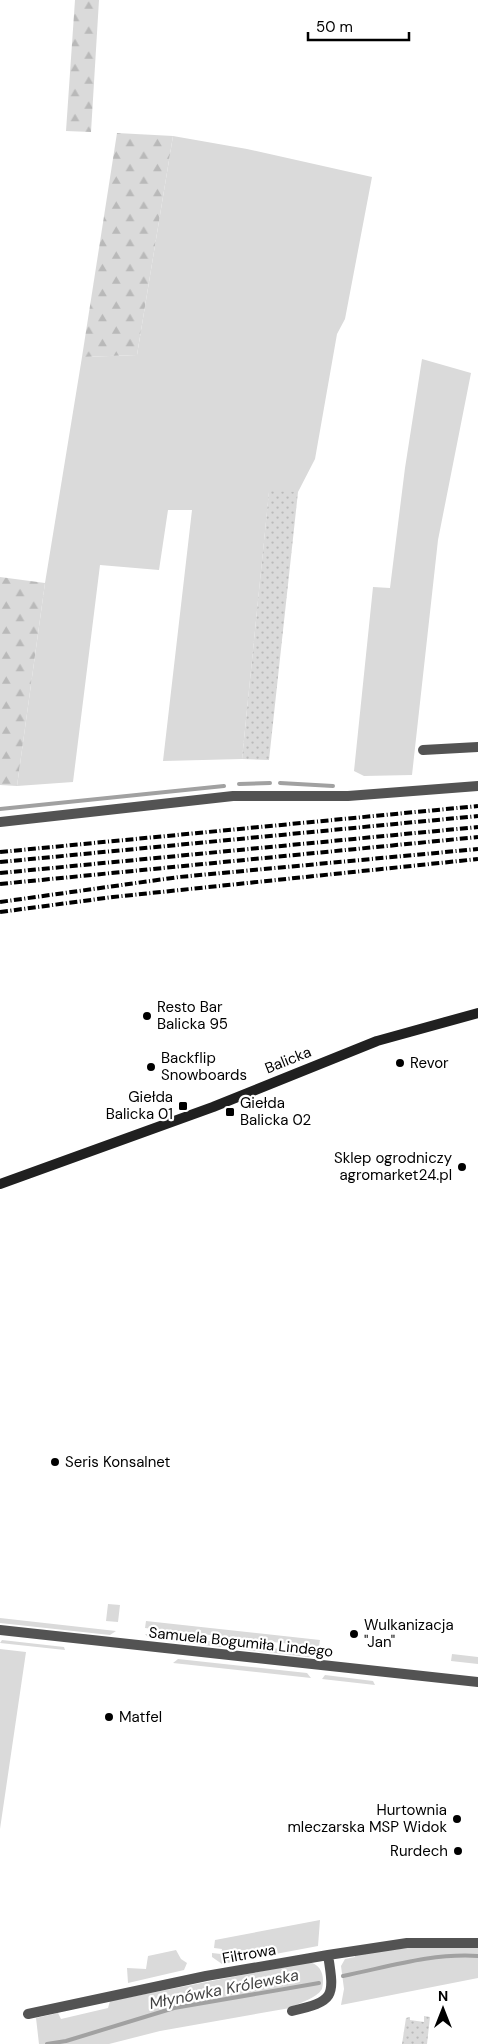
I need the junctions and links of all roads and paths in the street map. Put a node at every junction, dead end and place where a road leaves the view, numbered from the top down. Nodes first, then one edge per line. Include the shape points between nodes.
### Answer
1 (478, 746) edge
2 (423, 750) dead end
3 (478, 786) edge
4 (0, 822) edge
5 (478, 1013) edge
6 (0, 1184) edge
7 (0, 1630) edge
8 (478, 1682) edge
9 (478, 1943) edge
10 (328, 1955) junction
11 (292, 2011) dead end
12 (28, 2014) dead end

1 - 2 street
3 - 4 street via 348,796 233,796
5 - 6 street, Balicka via 378,1041 213,1108
7 - 8 street, Samuela Bogumiła Lindego
9 - 10 street, Filtrowa via 407,1942
10 - 11 street via 332,1985 328,1998 320,2004
10 - 12 street, Filtrowa via 206,1976

